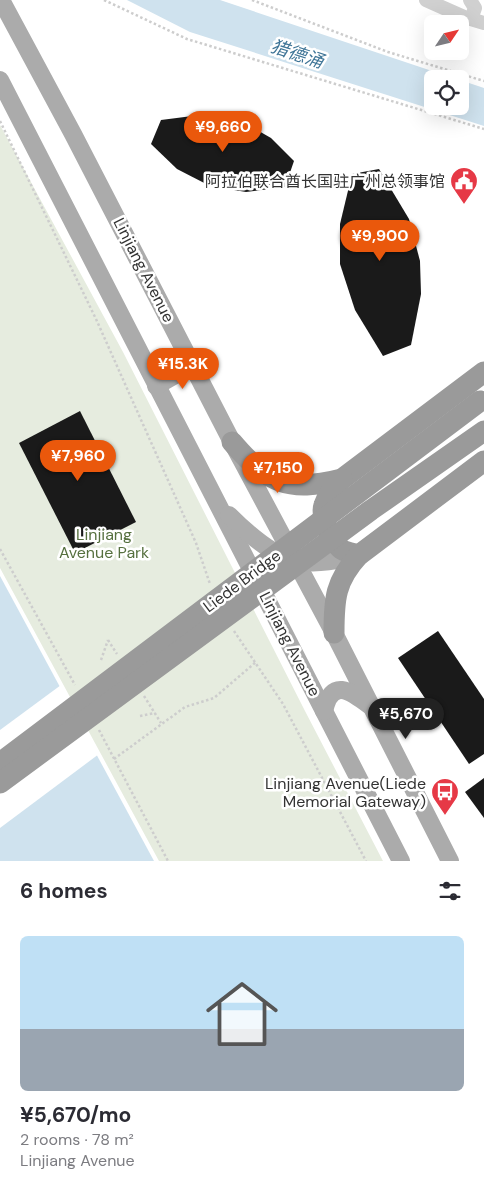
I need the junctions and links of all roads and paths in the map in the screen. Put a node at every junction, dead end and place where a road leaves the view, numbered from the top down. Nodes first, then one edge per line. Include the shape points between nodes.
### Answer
1 (1, 0) edge
2 (104, 0) edge
3 (252, 0) edge
4 (426, 0) edge
5 (470, 0) edge
6 (478, 21) edge
7 (0, 80) edge
8 (484, 81) edge
9 (0, 121) edge
10 (484, 130) edge
11 (193, 365) junction
12 (484, 372) edge
13 (156, 386) junction
14 (482, 400) edge
15 (484, 431) edge
16 (232, 442) junction
17 (484, 461) edge
18 (342, 479) junction
19 (218, 504) junction
20 (359, 554) junction
21 (296, 561) junction
22 (210, 586) dead end
23 (233, 629) dead end
24 (334, 633) junction
25 (108, 640) dead end
26 (101, 660) dead end
27 (256, 662) junction
28 (371, 707) junction
29 (324, 711) junction
30 (155, 713) dead end
31 (140, 716) dead end
32 (114, 758) dead end
33 (0, 763) edge
34 (0, 783) edge
35 (366, 861) edge
36 (401, 861) edge
37 (450, 861) edge

1 - 11 main road, Linjiang Avenue
2 - 10 path via 187,39
3 - 8 path via 388,52
4 - 6 street
5 - 6 street
7 - 13 main road, Linjiang Avenue
9 - 22 path via 96,320 196,543
11 - 13 main road
11 - 16 main road, Linjiang Avenue
12 - 18 highway
13 - 19 main road, Linjiang Avenue
14 - 33 highway, Liede Bridge, bridge
15 - 34 highway, Liede Bridge, bridge via 371,510
16 - 18 highway via 250,463 276,480 306,484
16 - 21 main road, Linjiang Avenue
17 - 20 highway
18 - 20 highway via 330,492 323,514 340,548
19 - 21 main road via 263,544
19 - 29 main road, Linjiang Avenue
20 - 21 main road via 324,562
20 - 24 highway via 341,578 336,592
21 - 24 main road, Linjiang Avenue
23 - 27 path
24 - 28 main road, Linjiang Avenue
25 - 26 path
27 - 32 path via 214,698 185,707
27 - 35 path via 283,704
28 - 29 main road via 349,691 339,690 327,698
28 - 37 main road, Linjiang Avenue
29 - 36 main road, Linjiang Avenue
30 - 31 path

